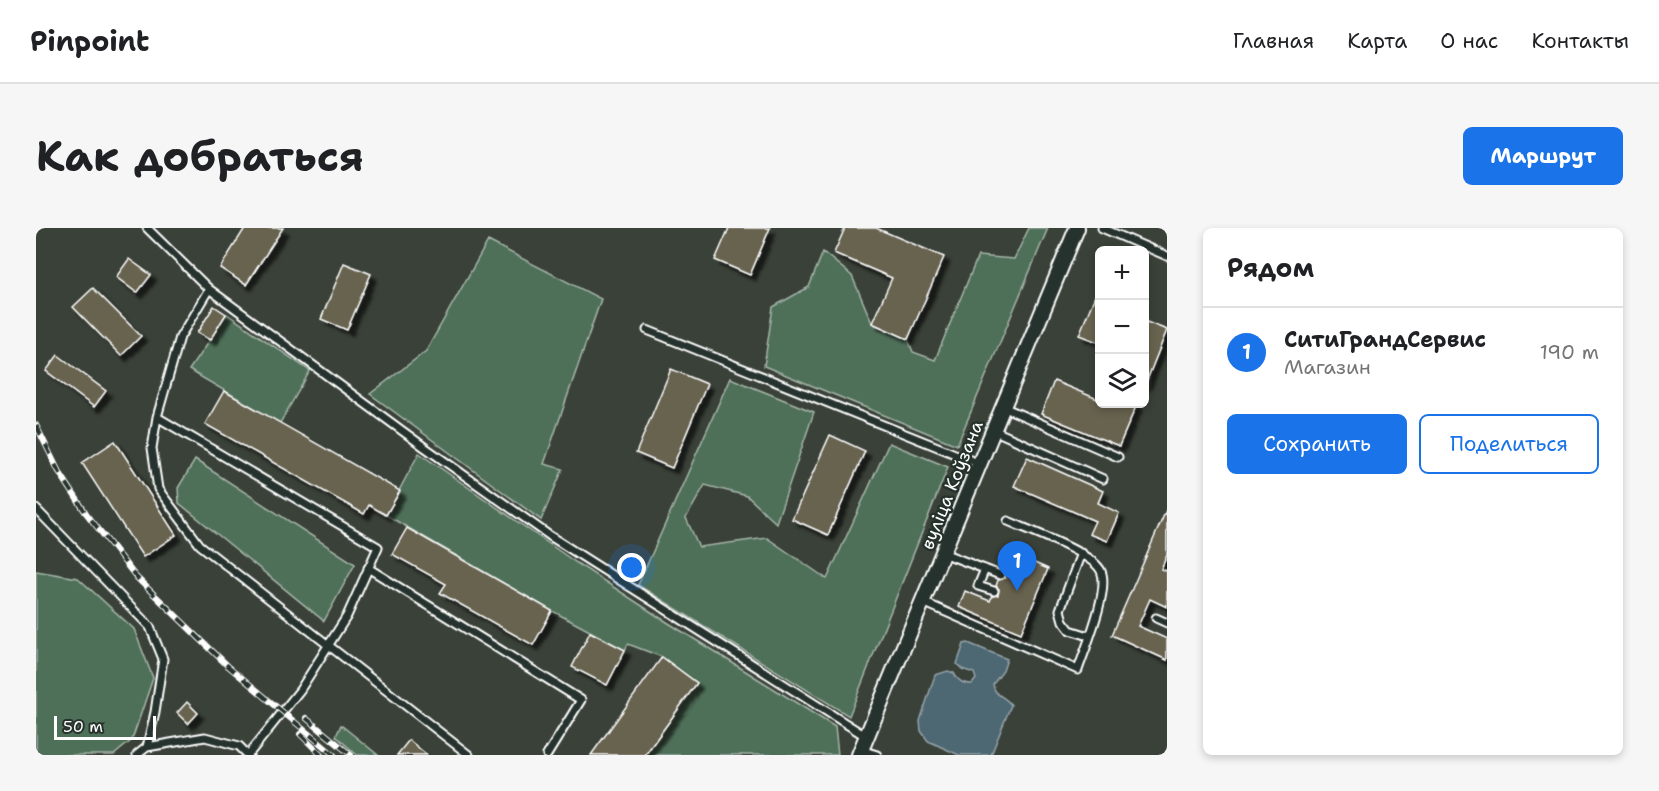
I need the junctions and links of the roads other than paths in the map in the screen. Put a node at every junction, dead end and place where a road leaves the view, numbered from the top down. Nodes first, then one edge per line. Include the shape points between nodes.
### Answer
1 (147, 228) edge
2 (1077, 228) edge
3 (1102, 228) edge
4 (1167, 256) edge
5 (209, 289) junction
6 (647, 330) dead end
7 (1003, 407) junction
8 (157, 417) junction
9 (993, 430) junction
10 (1118, 457) dead end
11 (980, 464) junction
12 (1103, 479) dead end
13 (36, 509) edge
14 (1008, 521) dead end
15 (943, 553) junction
16 (1081, 553) junction
17 (368, 568) junction
18 (985, 569) junction
19 (1000, 575) dead end
20 (994, 591) dead end
21 (923, 602) junction
22 (1156, 618) dead end
23 (1167, 623) edge
24 (1089, 636) junction
25 (329, 644) junction
26 (867, 736) junction
27 (147, 747) junction
28 (860, 753) edge
29 (137, 755) edge
30 (248, 755) edge
31 (469, 755) edge
32 (547, 755) edge
33 (878, 755) edge

1 - 5 lane
2 - 7 street, вуліца Коўзана
3 - 4 lane
5 - 8 lane via 180,338
5 - 26 lane via 550,536
6 - 11 lane
7 - 9 street, вуліца Коўзана
7 - 10 lane
8 - 17 lane via 378,547
8 - 25 lane via 152,448 158,489 200,545
9 - 11 street, вуліца Коўзана
9 - 12 lane
11 - 15 street, вуліца Коўзана
13 - 27 lane via 150,627 163,659
14 - 16 lane
15 - 18 lane
15 - 21 street, вуліца Коўзана
16 - 24 lane via 1102,572 1103,581 1102,598
16 - 24 lane via 1060,610 1070,630
17 - 25 lane via 347,616
17 - 32 lane via 581,700
18 - 19 lane
18 - 20 lane via 978,586
21 - 24 lane via 1078,670
21 - 26 street, вуліца Коўзана
22 - 23 lane
25 - 30 lane via 300,690
25 - 31 lane
26 - 28 street, вуліца Коўзана
27 - 29 lane
27 - 30 lane via 205,737 239,746
28 - 33 lane

